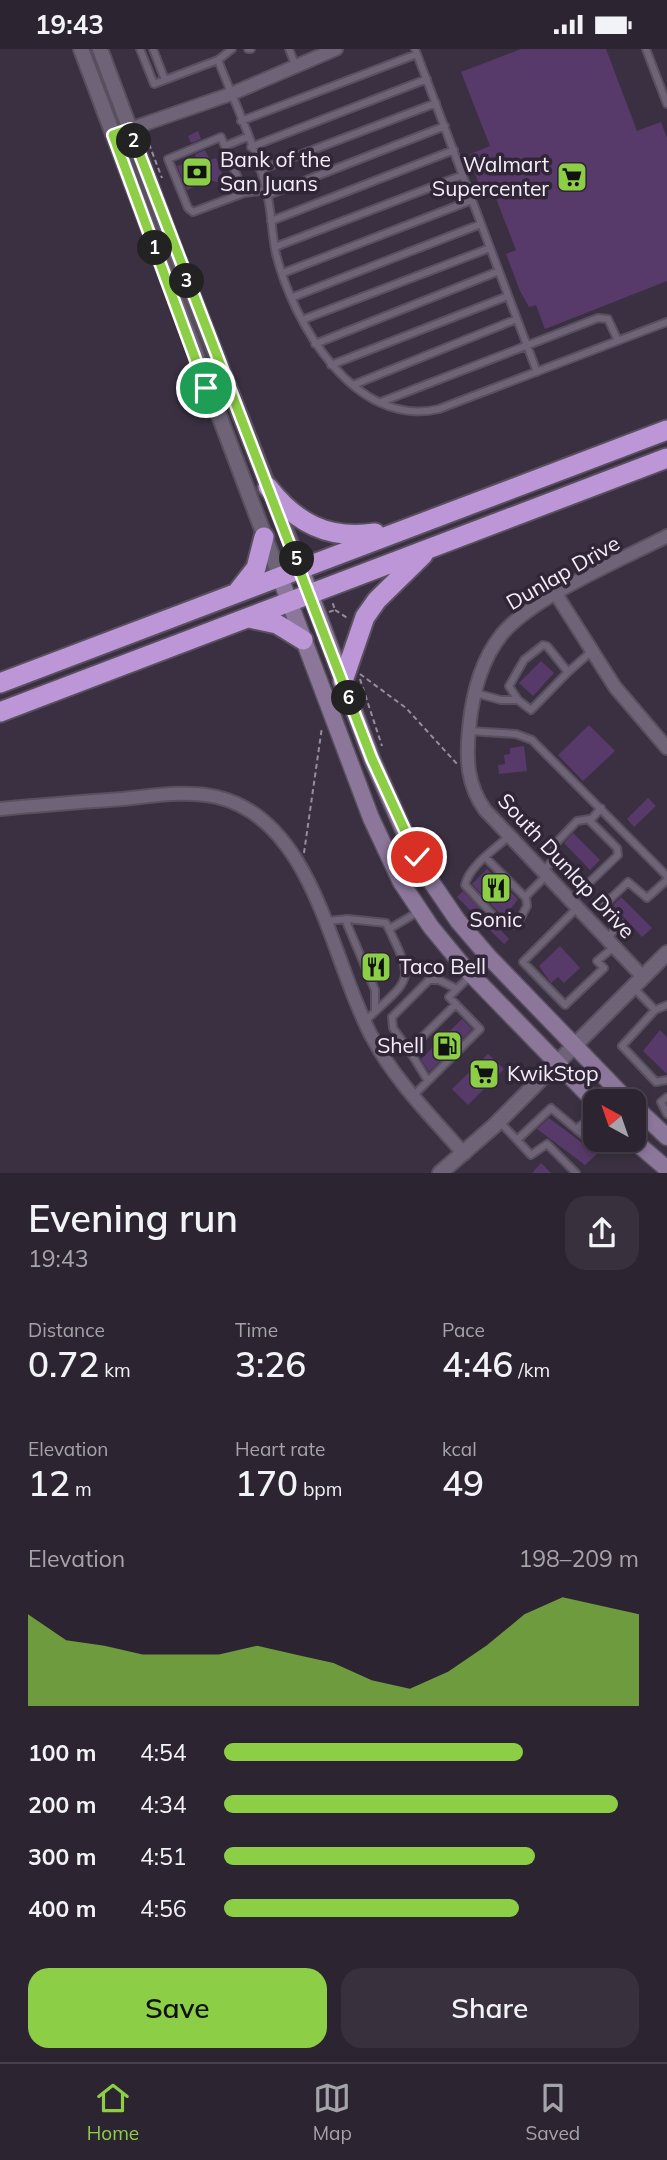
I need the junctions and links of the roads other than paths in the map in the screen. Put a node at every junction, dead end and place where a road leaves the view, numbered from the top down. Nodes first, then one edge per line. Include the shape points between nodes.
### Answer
1 (81, 49) edge
2 (100, 49) edge
3 (140, 49) edge
4 (153, 49) edge
5 (232, 49) edge
6 (289, 49) edge
7 (336, 49) edge
8 (646, 49) edge
9 (416, 51) edge
10 (218, 60) junction
11 (296, 68) junction
12 (427, 79) junction
13 (165, 80) junction
14 (231, 95) junction
15 (436, 103) junction
16 (667, 104) edge
17 (241, 121) junction
18 (444, 126) junction
19 (130, 129) junction
20 (113, 135) junction
21 (247, 137) junction
22 (225, 146) junction
23 (251, 147) junction
24 (454, 150) junction
25 (260, 170) junction
26 (463, 175) junction
27 (267, 192) junction
28 (244, 193) junction
29 (472, 200) junction
30 (271, 222) junction
31 (481, 224) junction
32 (275, 247) junction
33 (491, 248) junction
34 (499, 271) junction
35 (283, 273) junction
36 (509, 296) junction
37 (293, 297) junction
38 (517, 319) junction
39 (302, 320) junction
40 (667, 322) edge
41 (618, 341) junction
42 (315, 344) junction
43 (527, 345) junction
44 (331, 365) junction
45 (537, 372) junction
46 (353, 384) junction
47 (381, 402) junction
48 (667, 430) edge
49 (667, 459) edge
50 (268, 487) junction
51 (404, 529) junction
52 (667, 536) edge
53 (264, 537) junction
54 (429, 549) junction
55 (301, 569) junction
56 (279, 577) junction
57 (237, 592) junction
58 (556, 594) junction
59 (310, 595) junction
60 (289, 603) junction
61 (248, 618) junction
62 (303, 640) junction
63 (592, 651) junction
64 (568, 673) junction
65 (342, 681) junction
66 (0, 683) edge
67 (475, 693) junction
68 (518, 700) junction
69 (0, 712) edge
70 (469, 731) junction
71 (667, 748) edge
72 (601, 808) junction
73 (0, 809) edge
74 (590, 819) junction
75 (508, 837) junction
76 (557, 856) junction
77 (486, 858) junction
78 (544, 874) junction
79 (667, 878) edge
80 (586, 886) junction
81 (526, 897) junction
82 (574, 904) junction
83 (420, 911) junction
84 (345, 919) junction
85 (324, 922) junction
86 (389, 929) junction
87 (611, 943) junction
88 (665, 960) edge
89 (471, 975) junction
90 (638, 982) junction
91 (457, 989) junction
92 (456, 1004) junction
93 (667, 1005) edge
94 (655, 1010) junction
95 (375, 1011) junction
96 (364, 1022) junction
97 (575, 1045) junction
98 (409, 1050) junction
99 (557, 1063) junction
100 (667, 1080) edge
101 (428, 1081) junction
102 (617, 1089) edge
103 (583, 1090) edge
104 (414, 1095) junction
105 (667, 1097) edge
106 (667, 1114) edge
107 (646, 1117) edge
108 (499, 1121) junction
109 (583, 1124) edge
110 (576, 1129) junction
111 (583, 1135) edge
112 (667, 1137) edge
113 (517, 1140) junction
114 (646, 1151) edge
115 (464, 1154) junction
116 (667, 1169) edge
117 (440, 1173) edge
118 (576, 1173) edge

1 - 20 street
2 - 19 street
3 - 13 lane via 154,84
4 - 13 lane
5 - 10 lane
6 - 11 lane
7 - 11 street
8 - 16 lane
9 - 12 lane
9 - 17 lane
10 - 13 lane
10 - 14 lane
11 - 14 street
12 - 15 lane
12 - 23 lane
14 - 17 lane
14 - 19 street
15 - 18 lane
15 - 25 lane
17 - 21 lane
18 - 24 lane
18 - 27 lane
19 - 20 street
19 - 50 street
20 - 53 street
21 - 22 lane
21 - 23 lane
22 - 28 lane
22 - 28 lane via 221,137 168,159 193,212
23 - 25 lane
24 - 26 lane
24 - 30 lane
25 - 27 lane
26 - 29 lane
26 - 32 lane
27 - 28 lane
27 - 30 lane
29 - 31 lane
29 - 35 lane
30 - 32 lane
31 - 33 lane
31 - 37 lane
32 - 35 lane
33 - 34 lane
33 - 39 lane
34 - 36 lane
34 - 42 lane
35 - 37 lane
36 - 38 lane
36 - 44 lane
37 - 39 lane
38 - 43 lane
38 - 46 lane
39 - 42 lane
40 - 41 lane
41 - 43 lane via 603,317
41 - 45 lane
42 - 44 lane
43 - 45 lane
43 - 47 lane
44 - 46 lane
45 - 47 lane via 426,412
46 - 47 lane
48 - 51 highway
49 - 54 highway
50 - 51 highway via 296,517 327,533 361,535
50 - 55 street
51 - 55 highway
52 - 58 street, Dunlap Drive
53 - 56 street
53 - 57 highway via 256,568
54 - 59 highway
54 - 65 highway via 365,617
55 - 56 highway
55 - 59 main road
56 - 57 highway
56 - 60 main road
57 - 66 highway
58 - 63 street
58 - 67 street, Dunlap Drive via 504,632 484,664
59 - 60 highway
59 - 65 main road
60 - 61 highway
60 - 62 main road
61 - 62 highway via 276,624
61 - 69 highway
62 - 83 main road via 371,818
63 - 64 lane
63 - 71 street via 621,695
64 - 68 lane via 531,710
64 - 68 lane via 543,645 524,660 509,686
65 - 97 main road via 395,811 440,896 488,956
67 - 68 lane
67 - 70 street, South Dunlap Drive
70 - 72 lane via 511,733 529,739
70 - 75 street, South Dunlap Drive via 469,775 481,805
72 - 74 lane
72 - 79 lane
73 - 85 street via 174,794 219,798 245,809 277,834 303,872
74 - 76 lane via 577,821 555,843
74 - 80 lane via 619,852
75 - 77 lane
75 - 78 street, South Dunlap Drive
76 - 78 lane
76 - 80 lane
77 - 81 lane
77 - 81 lane via 465,884 502,925 517,925 527,906
78 - 81 lane
78 - 82 street, South Dunlap Drive
79 - 87 lane via 647,898 631,883 605,904 620,923
80 - 82 lane
82 - 87 street, South Dunlap Drive
82 - 87 lane via 523,962 565,1005 604,968 597,961
83 - 86 lane
83 - 89 main road
84 - 85 lane
84 - 86 lane via 386,923
84 - 95 lane via 375,990
85 - 96 street
86 - 95 lane via 407,967 406,977
87 - 90 street, South Dunlap Drive
88 - 90 street
89 - 91 lane
89 - 99 main road
90 - 94 lane
90 - 97 street
91 - 92 lane via 449,997
91 - 98 lane via 439,979 429,980 395,1013 391,1023
92 - 98 lane
92 - 101 lane via 480,1029
93 - 94 lane
94 - 100 lane via 622,1046 656,1082
95 - 96 lane
96 - 104 street
97 - 99 street
97 - 102 main road
98 - 101 lane
99 - 103 main road
99 - 108 street
101 - 104 lane
104 - 115 street
105 - 106 lane via 661,1102
107 - 112 main road
108 - 113 lane
108 - 115 street
109 - 110 lane
110 - 111 lane
110 - 113 lane via 551,1108
113 - 118 lane via 531,1155 547,1144
114 - 116 main road
115 - 117 street

